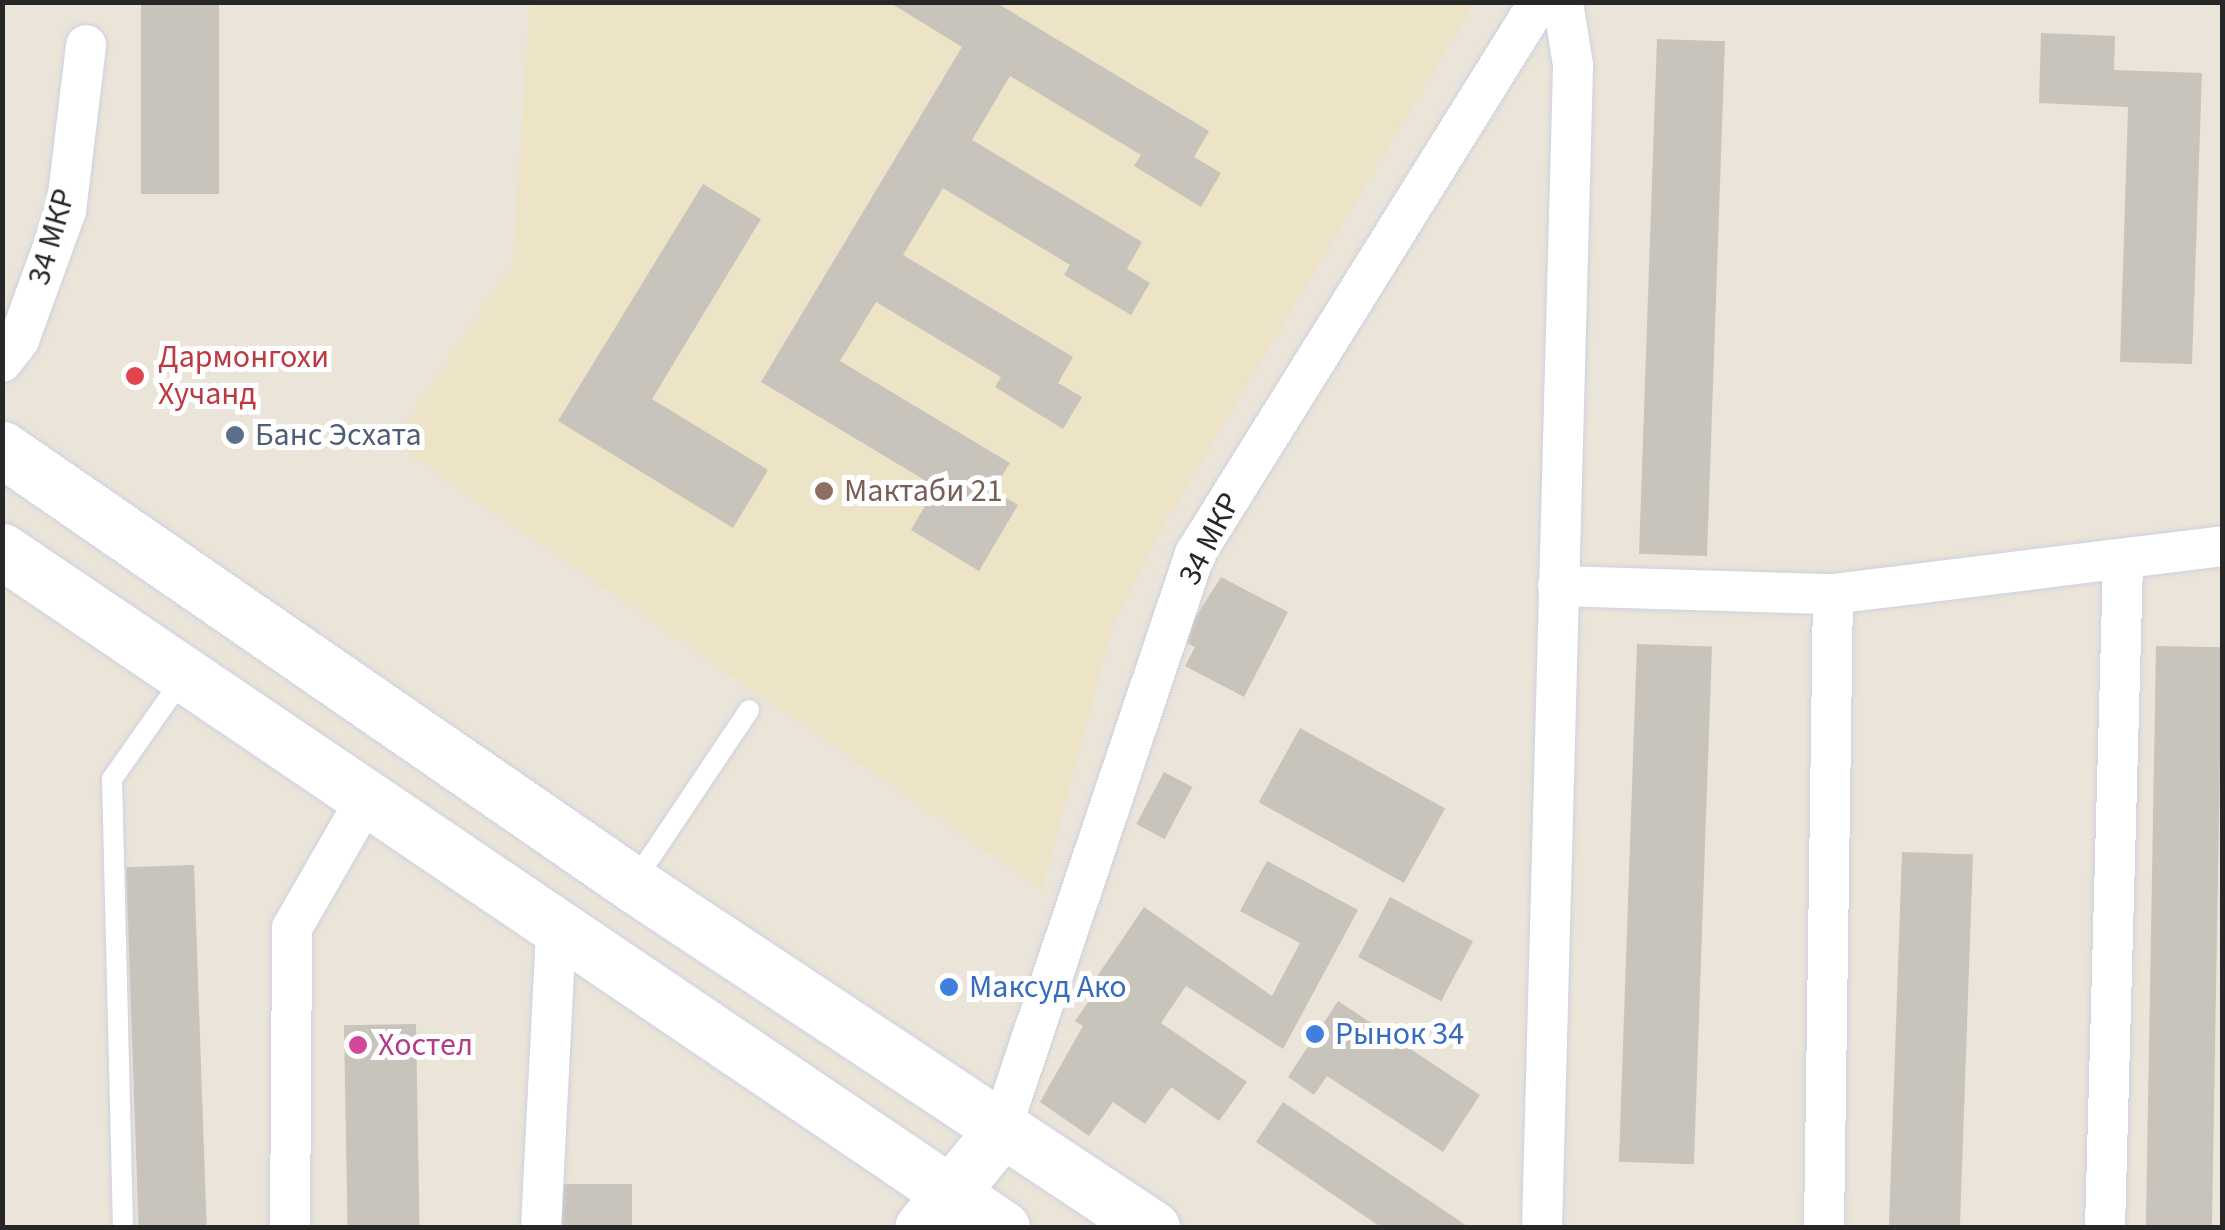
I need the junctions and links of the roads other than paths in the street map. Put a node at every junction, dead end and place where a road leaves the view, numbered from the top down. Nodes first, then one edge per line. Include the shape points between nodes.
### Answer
1 (1539, 2) edge
2 (1562, 2) edge
3 (86, 45) dead end
4 (2, 362) edge
5 (2, 449) edge
6 (2222, 546) edge
7 (2, 551) edge
8 (2123, 563) junction
9 (1558, 586) junction
10 (1833, 594) junction
11 (184, 677) junction
12 (749, 710) dead end
13 (365, 801) junction
14 (632, 884) junction
15 (556, 930) junction
16 (1000, 1132) junction
17 (936, 1211) edge
18 (123, 1228) edge
19 (290, 1228) edge
20 (542, 1228) edge
21 (1002, 1228) edge
22 (1152, 1228) edge
23 (1542, 1228) edge
24 (1824, 1228) edge
25 (2105, 1228) edge

1 - 16 street, 34 МКР via 1195,554
2 - 9 street via 1573,65
3 - 4 street, 34 МКР via 66,211 19,340
5 - 14 main road
6 - 8 street
7 - 11 main road
8 - 10 street
8 - 25 street
9 - 10 street
9 - 23 street
10 - 24 street
11 - 13 main road
11 - 18 lane via 112,779
12 - 14 lane
13 - 15 main road
13 - 19 street via 292,928
14 - 16 main road
15 - 17 main road
15 - 20 street
16 - 17 main road
16 - 22 main road
17 - 21 main road

